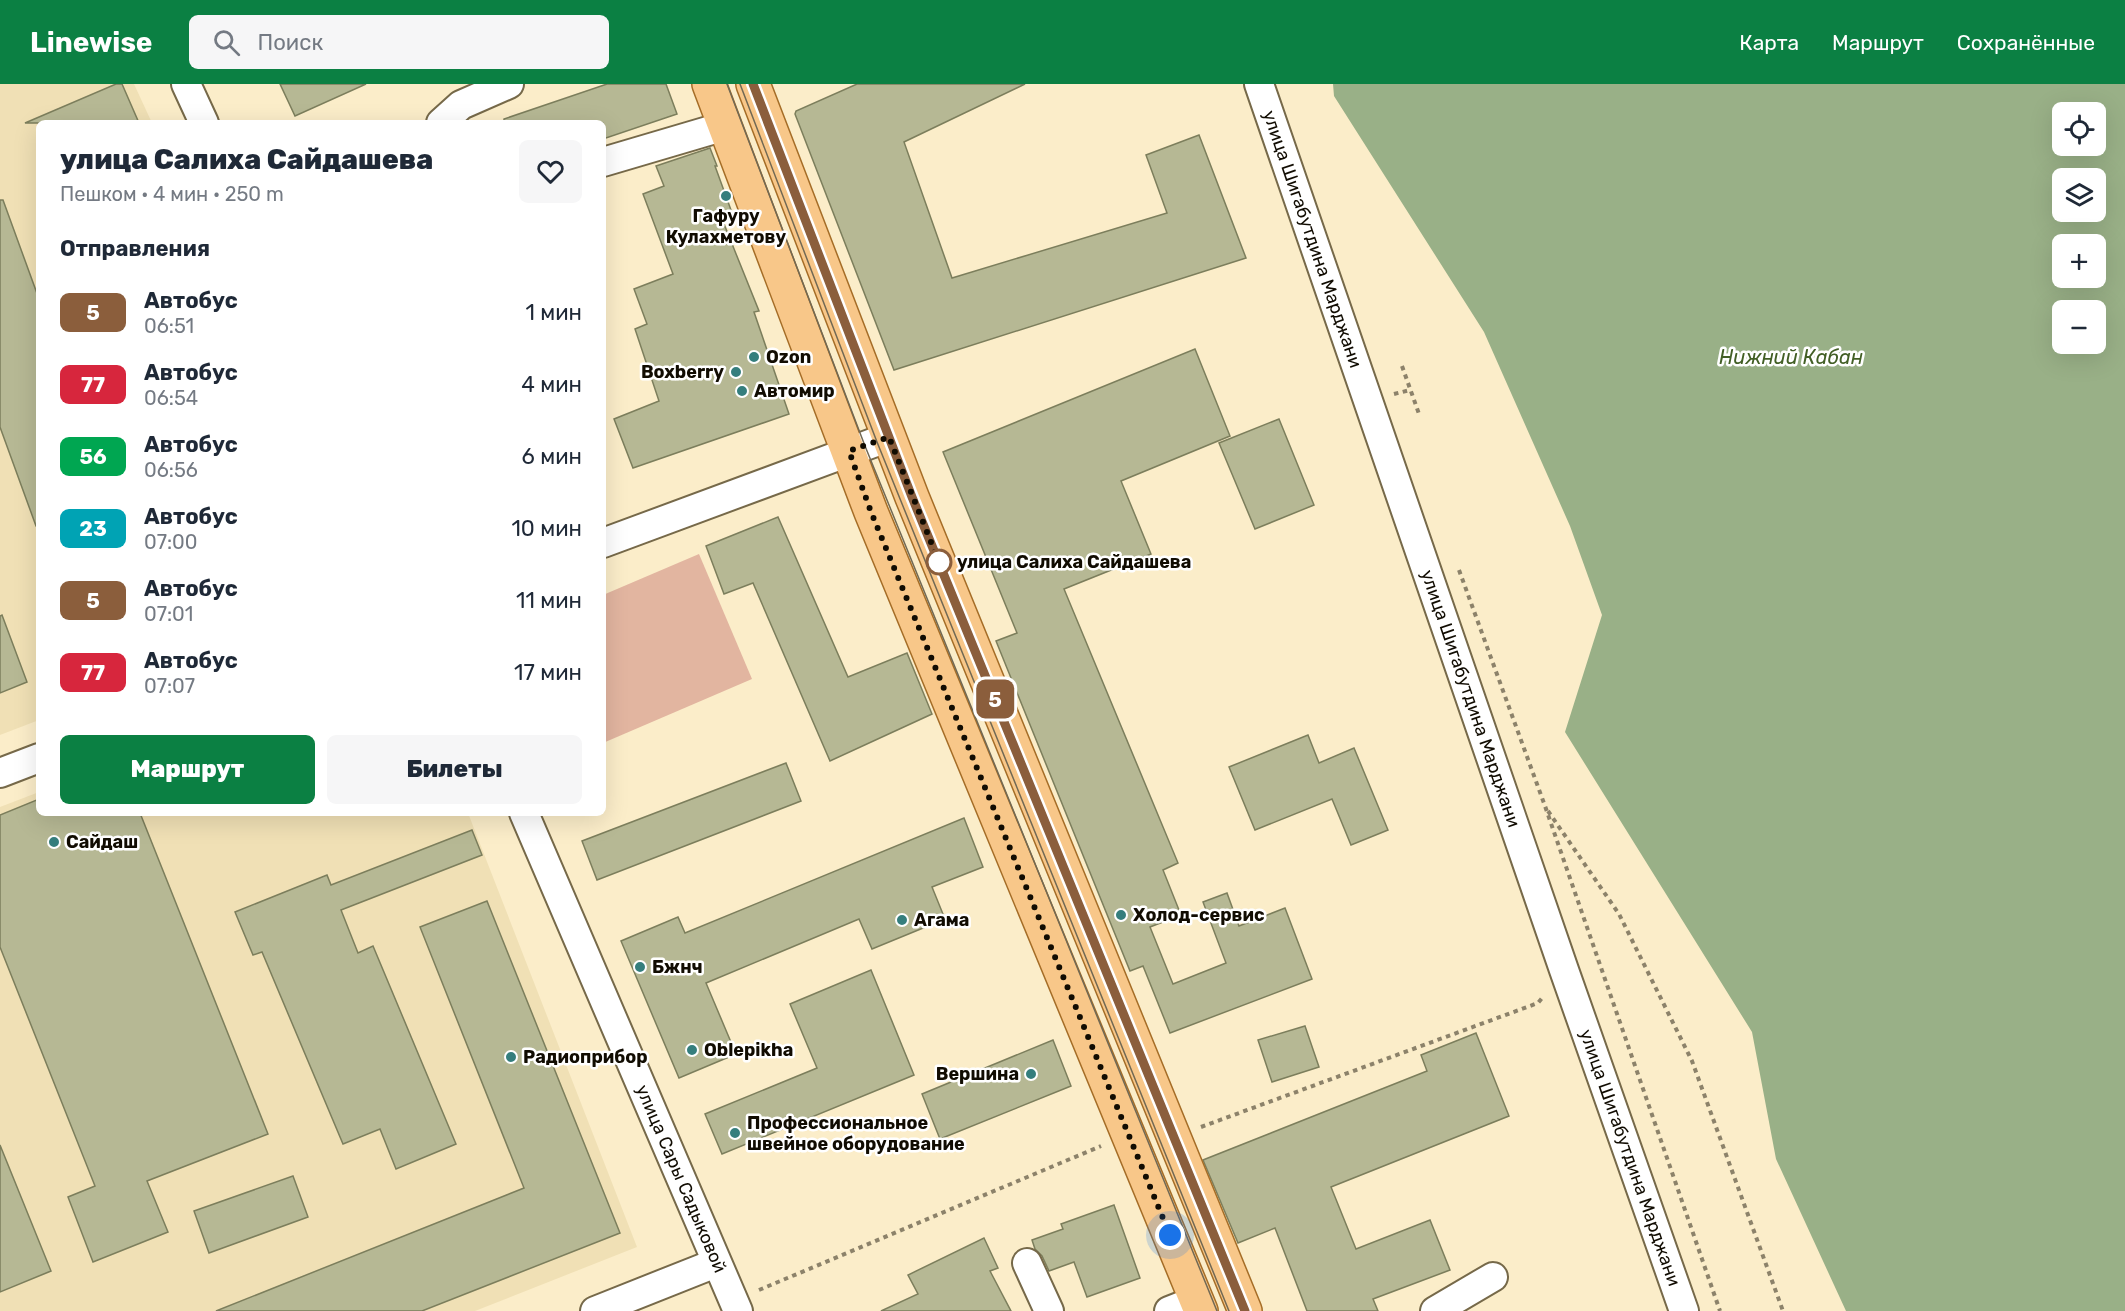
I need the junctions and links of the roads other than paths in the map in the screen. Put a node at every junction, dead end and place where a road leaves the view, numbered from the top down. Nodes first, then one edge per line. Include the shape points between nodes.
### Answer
1 (186, 84) edge
2 (509, 84) edge
3 (709, 84) edge
4 (753, 84) edge
5 (1259, 84) edge
6 (203, 120) edge
7 (444, 120) edge
8 (724, 126) junction
9 (606, 161) edge
10 (889, 437) junction
11 (849, 451) junction
12 (606, 542) edge
13 (36, 759) edge
14 (0, 773) edge
15 (525, 816) edge
16 (716, 1263) junction
17 (1027, 1263) dead end
18 (1492, 1276) dead end
19 (736, 1306) edge
20 (1189, 1307) edge
21 (595, 1311) edge
22 (1049, 1311) edge
23 (1245, 1311) edge
24 (1435, 1311) edge
25 (1684, 1311) edge

1 - 6 street
2 - 7 street via 461,105
3 - 8 main road
4 - 10 main road
5 - 25 street, улица Шигабутдина Марджани
8 - 9 street
8 - 11 main road
10 - 11 street
10 - 23 main road
11 - 12 street
11 - 20 main road
13 - 14 street
15 - 16 street, улица Сары Садыковой
16 - 19 street, улица Сары Садыковой
16 - 21 street
17 - 22 street
18 - 24 street

